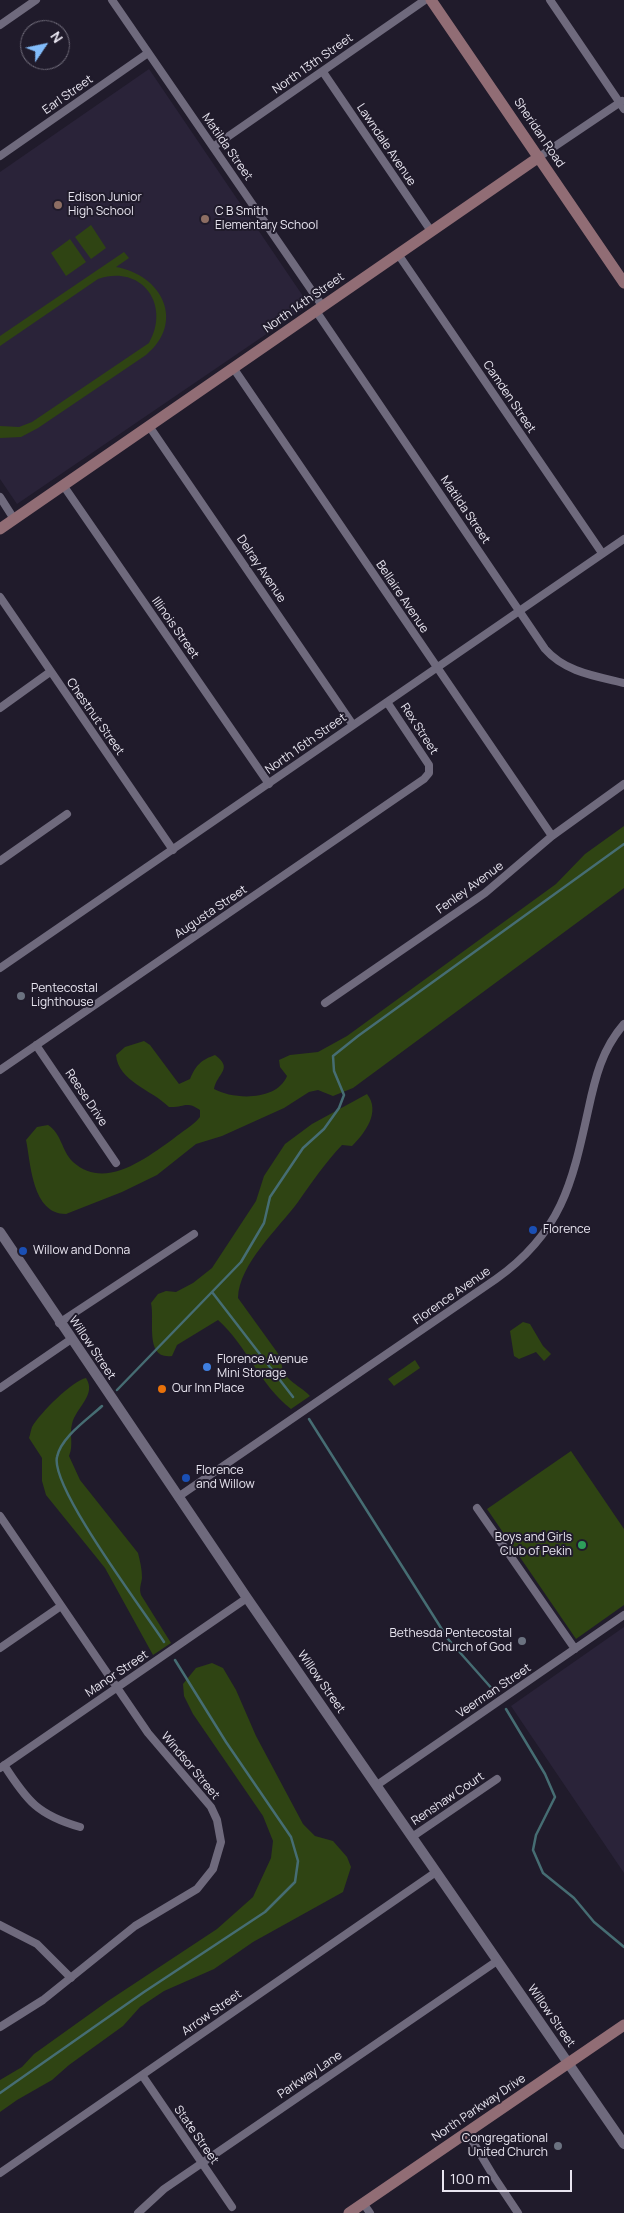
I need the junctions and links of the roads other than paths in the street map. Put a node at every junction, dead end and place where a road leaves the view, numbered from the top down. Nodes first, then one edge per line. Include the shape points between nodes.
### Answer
1 (36, 0) edge
2 (112, 0) edge
3 (425, 0) edge
4 (431, 0) edge
5 (550, 0) edge
6 (0, 25) edge
7 (148, 53) junction
8 (323, 72) junction
9 (623, 104) edge
10 (213, 146) junction
11 (0, 156) edge
12 (539, 157) junction
13 (431, 231) junction
14 (398, 254) junction
15 (624, 283) edge
16 (319, 309) junction
17 (234, 369) junction
18 (149, 426) junction
19 (63, 485) junction
20 (0, 497) edge
21 (14, 519) junction
22 (0, 529) edge
23 (624, 539) edge
24 (602, 554) junction
25 (0, 597) edge
26 (520, 611) junction
27 (437, 668) junction
28 (50, 672) junction
29 (624, 684) edge
30 (388, 702) junction
31 (0, 708) edge
32 (353, 725) junction
33 (430, 769) joint
34 (269, 784) junction
35 (624, 784) edge
36 (67, 814) dead end
37 (552, 836) junction
38 (173, 850) junction
39 (0, 861) edge
40 (0, 968) edge
41 (325, 1003) dead end
42 (624, 1024) edge
43 (36, 1046) junction
44 (0, 1070) edge
45 (116, 1163) dead end
46 (0, 1232) edge
47 (194, 1234) dead end
48 (59, 1323) junction
49 (70, 1340) junction
50 (0, 1388) edge
51 (178, 1496) junction
52 (478, 1508) dead end
53 (0, 1516) edge
54 (2, 1525) edge
55 (247, 1598) junction
56 (61, 1606) junction
57 (624, 1615) edge
58 (0, 1648) edge
59 (575, 1649) junction
60 (117, 1687) junction
61 (2, 1766) edge
62 (497, 1779) dead end
63 (377, 1785) junction
64 (80, 1827) dead end
65 (412, 1837) junction
66 (436, 1872) junction
67 (0, 1925) edge
68 (497, 1961) junction
69 (71, 1978) junction
70 (624, 2025) edge
71 (0, 2026) edge
72 (568, 2063) junction
73 (142, 2075) junction
74 (467, 2132) junction
75 (624, 2144) edge
76 (202, 2163) junction
77 (0, 2173) edge
78 (364, 2203) junction
79 (232, 2207) dead end
80 (138, 2213) edge
81 (349, 2213) edge
82 (370, 2213) edge
83 (518, 2213) edge

1 - 6 street
2 - 7 street, Matilda Street
3 - 8 street, North 13th Street
4 - 12 main road, Sheridan Road
5 - 9 street
7 - 10 street, Matilda Street
7 - 11 street, Earl Street
8 - 10 street, North 13th Street
8 - 13 street, Lawndale Avenue
9 - 12 street, North 14th Street
10 - 16 street, Matilda Street
12 - 13 main road, North 14th Street
12 - 15 main road, Sheridan Road
13 - 14 main road, North 14th Street
14 - 16 main road, North 14th Street
14 - 24 street, Camden Street
16 - 17 main road, North 14th Street
16 - 26 street, Matilda Street
17 - 18 main road, North 14th Street
17 - 27 street, Bellaire Avenue
18 - 19 main road, North 14th Street
18 - 32 street, Delray Avenue
19 - 21 main road, North 14th Street
19 - 34 street, Illinois Street
20 - 21 street
21 - 22 main road, North 14th Street
23 - 24 street, North 16th Street
24 - 26 street, North 16th Street
25 - 28 street, Chestnut Street
26 - 27 street, North 16th Street
26 - 29 street, Matilda Street via 545,649 562,664
27 - 30 street, North 16th Street
27 - 37 street, Bellaire Avenue
28 - 31 street
28 - 38 street, Chestnut Street
30 - 32 street, North 16th Street
30 - 33 street, Rex Street
32 - 34 street, North 16th Street
33 - 43 street, Augusta Street via 424,779
34 - 38 street, North 16th Street
35 - 37 street, Fenley Avenue
36 - 39 street
37 - 41 street, Fenley Avenue via 485,893
38 - 40 street, North 16th Street
42 - 51 street, Florence Avenue via 611,1040 598,1070 567,1194 551,1223 526,1254 496,1279
43 - 44 street, Augusta Street
43 - 45 street, Reese Drive
46 - 48 street, Willow Street
47 - 48 street
48 - 49 street, Willow Street
49 - 50 street
49 - 51 street, Willow Street
51 - 55 street, Willow Street
52 - 59 street
53 - 54 street, Windsor Street
54 - 56 street, Windsor Street
55 - 60 street, Manor Street
55 - 63 street, Willow Street
56 - 58 street
56 - 60 street, Windsor Street
57 - 59 street, Veerman Street
59 - 63 street, Veerman Street
60 - 61 street, Manor Street
60 - 69 street, Windsor Street via 160,1749 211,1807 219,1827 220,1849 213,1869 197,1889 135,1926
61 - 64 street via 44,1814
62 - 65 street, Renshaw Court
63 - 65 street, Willow Street
65 - 66 street, Willow Street
66 - 68 street, Willow Street
66 - 73 street, Arrow Street
67 - 69 street via 37,1944
68 - 72 street, Willow Street
68 - 76 street, Parkway Lane
69 - 71 street, Windsor Street via 43,2000
70 - 72 main road, North Parkway Drive
72 - 74 main road, North Parkway Drive
72 - 75 street, Willow Street
73 - 76 street, State Street
73 - 77 street, Arrow Street
74 - 78 main road, North Parkway Drive
74 - 83 street
76 - 79 street, State Street
76 - 80 street, Parkway Lane via 164,2189
78 - 81 main road, North Parkway Drive
78 - 82 street

